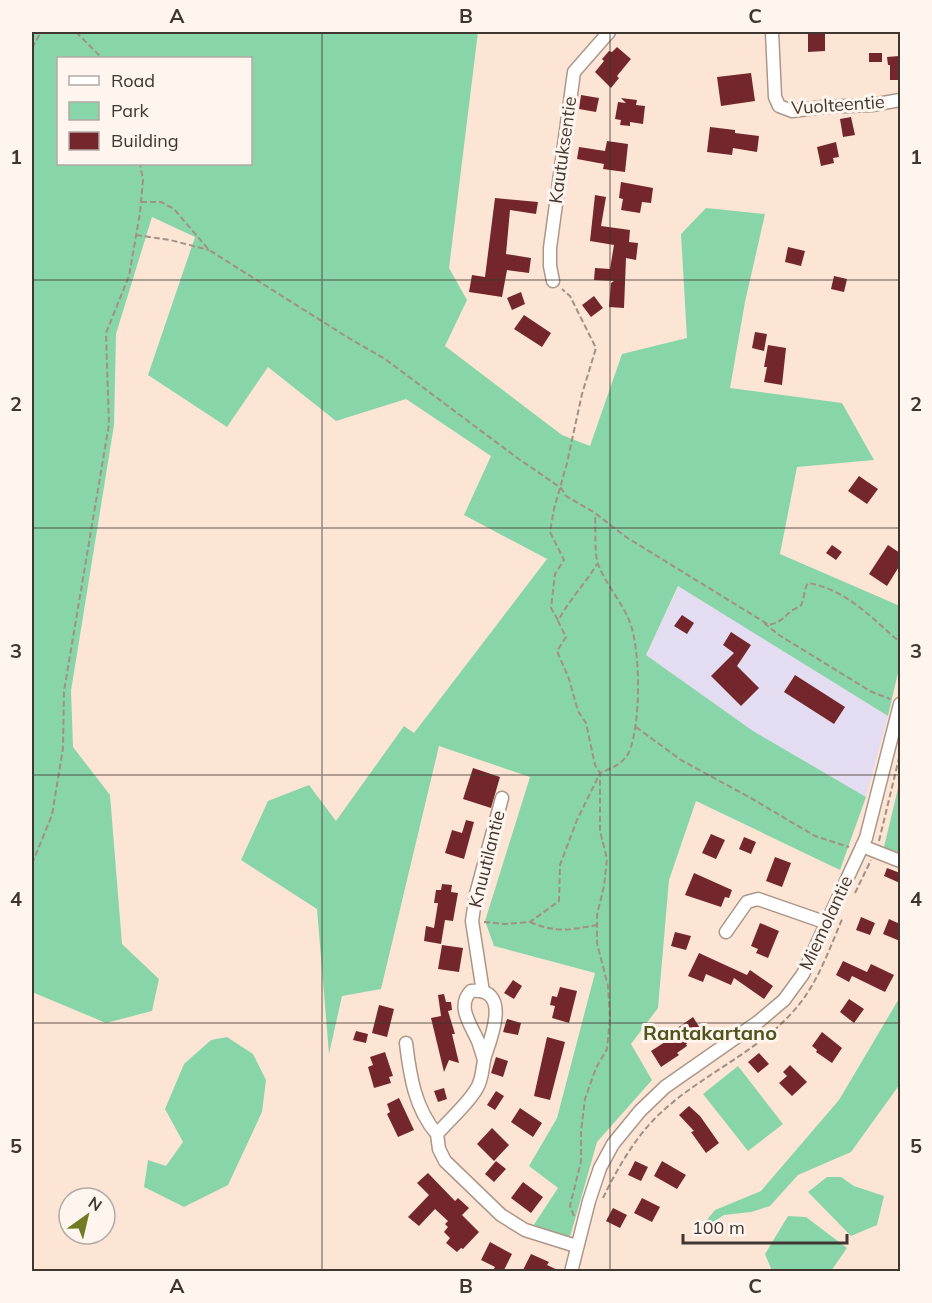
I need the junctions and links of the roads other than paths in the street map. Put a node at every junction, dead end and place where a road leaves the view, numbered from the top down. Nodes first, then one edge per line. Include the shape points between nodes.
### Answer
1 (609, 32) edge
2 (772, 32) edge
3 (900, 100) edge
4 (553, 281) road end
5 (895, 702) edge
6 (502, 798) dead end
7 (861, 848) junction
8 (900, 861) edge
9 (827, 923) junction
10 (726, 932) dead end
11 (483, 992) junction
12 (406, 1043) dead end
13 (484, 1060) junction
14 (438, 1134) junction
15 (576, 1246) junction
16 (571, 1272) edge

1 - 4 street, Kautuksentie via 574,72 549,248
2 - 3 street, Vuolteentie via 775,97 779,106 788,111
5 - 7 street, Miemolantie
6 - 11 street, Knuutilantie via 472,921
7 - 8 street
7 - 9 street, Miemolantie
9 - 10 street via 758,899 747,902
9 - 15 street, Miemolantie via 803,975 784,1000 665,1087 612,1144 600,1168
11 - 13 street, Knuutilantie via 493,998 497,1008
11 - 13 street via 471,991 465,1008
12 - 14 street via 416,1095 426,1121
13 - 14 street, Knuutilantie via 477,1089
14 - 15 street via 445,1161 501,1215 525,1230
15 - 16 street, Miemolantie

